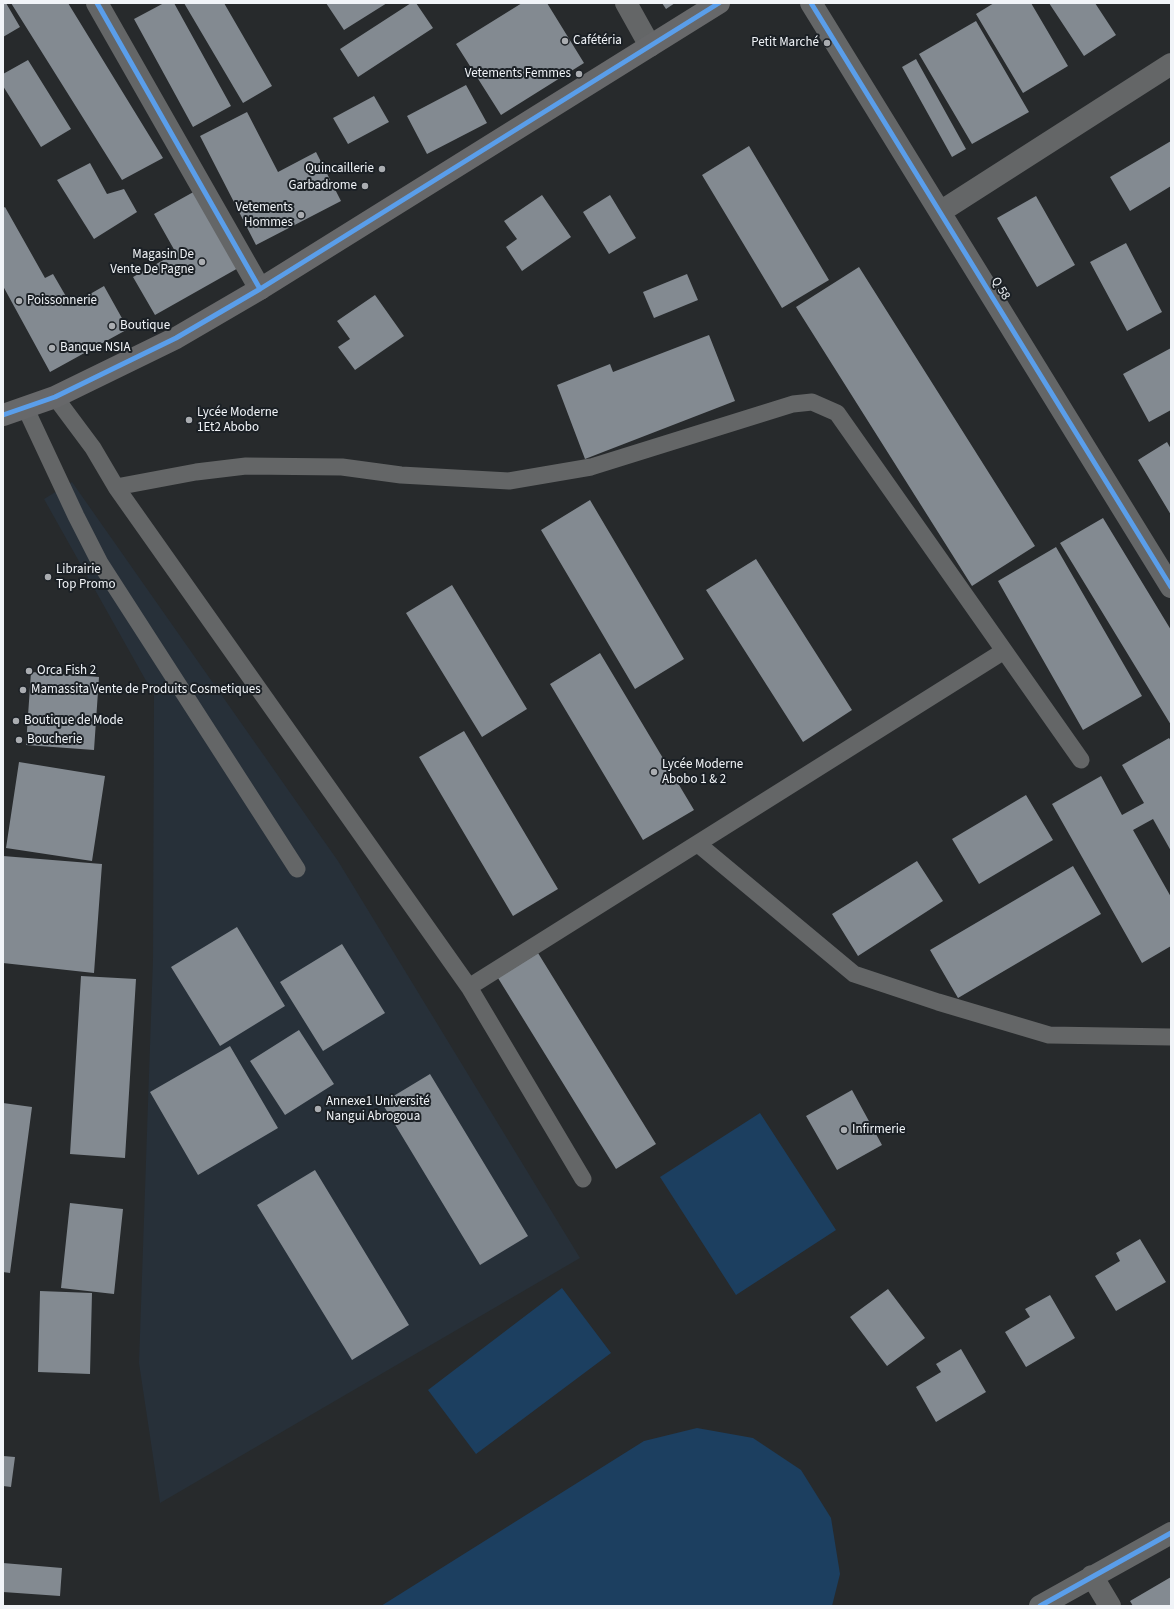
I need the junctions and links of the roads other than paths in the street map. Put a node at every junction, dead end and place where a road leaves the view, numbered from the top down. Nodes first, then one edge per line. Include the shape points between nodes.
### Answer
1 (626, 3) edge
2 (720, 3) edge
3 (811, 3) edge
4 (100, 4) edge
5 (650, 46) junction
6 (1171, 64) edge
7 (940, 212) junction
8 (260, 289) junction
9 (55, 397) junction
10 (25, 407) junction
11 (3, 415) edge
12 (116, 487) junction
13 (1171, 587) edge
14 (1004, 651) junction
15 (1081, 760) dead end
16 (698, 844) junction
17 (297, 869) dead end
18 (469, 986) junction
19 (1171, 1037) edge
20 (583, 1179) dead end
21 (1171, 1533) edge
22 (1092, 1576) junction
23 (1040, 1606) edge
24 (1110, 1606) edge

1 - 5 street
2 - 5 street
3 - 7 street, Q 58
4 - 8 street
5 - 8 street
6 - 7 street
7 - 13 street, Q 58
8 - 9 street via 176,338
9 - 10 street
9 - 12 lane via 92,448
10 - 11 street
10 - 17 lane via 100,563
12 - 14 lane via 196,472 246,466 342,467 401,475 509,481 591,467 793,404 812,402 837,413
12 - 18 lane
14 - 15 lane
14 - 16 lane
16 - 18 lane
16 - 19 lane via 854,974 1049,1035
18 - 20 lane
21 - 22 street
22 - 23 street
22 - 24 street

